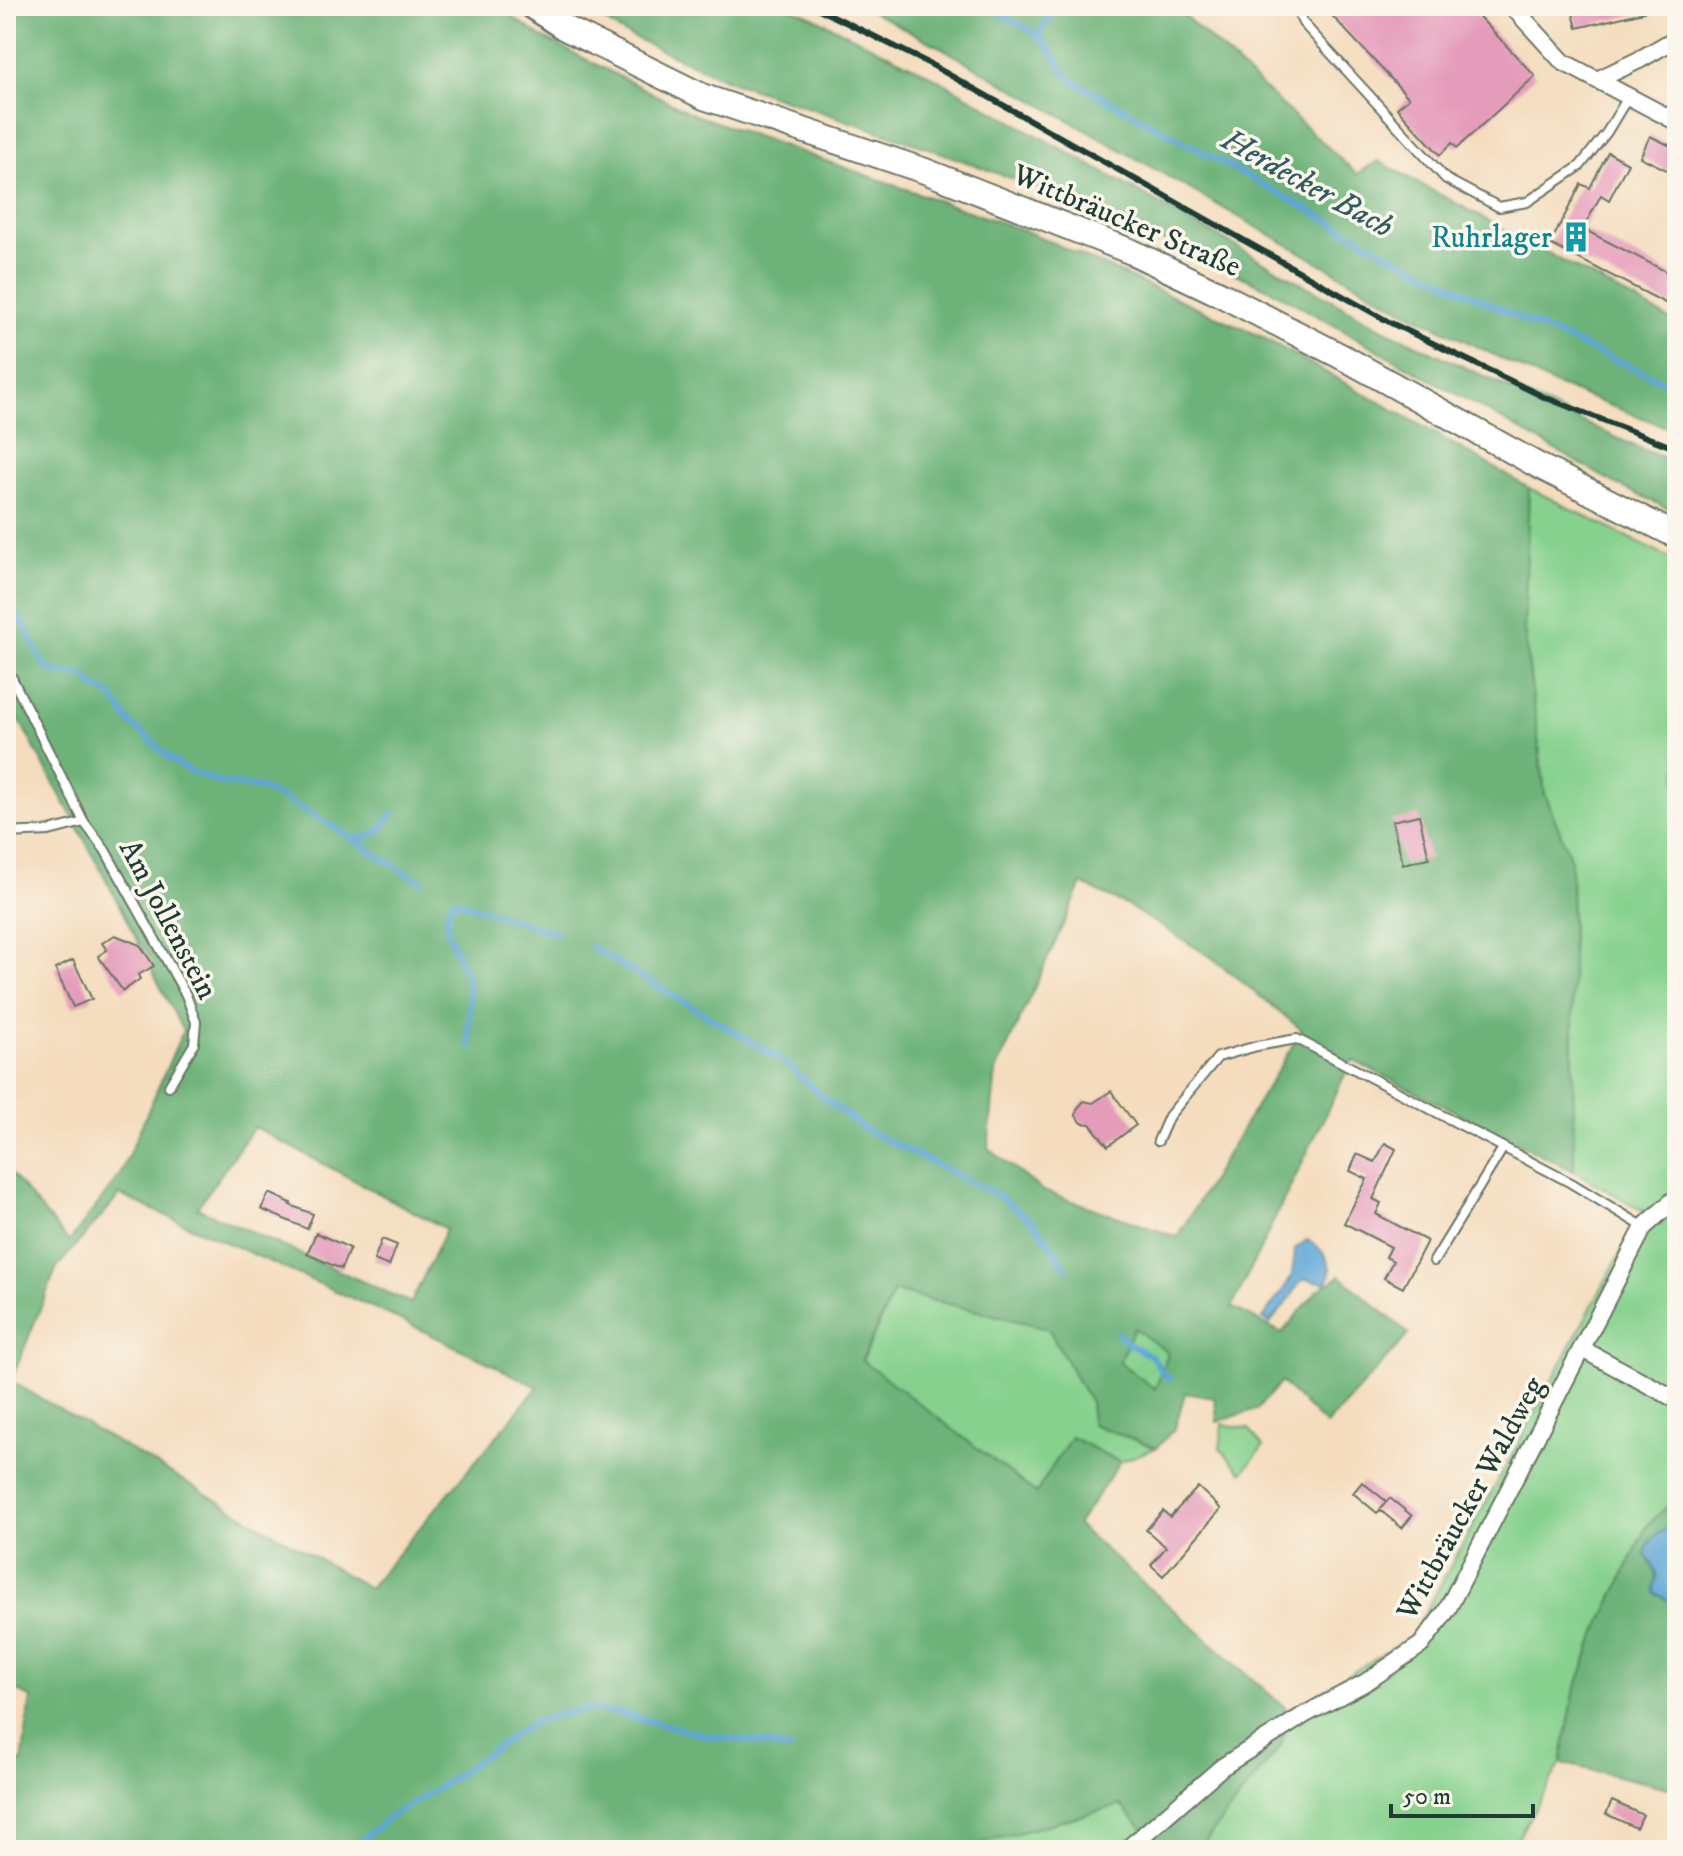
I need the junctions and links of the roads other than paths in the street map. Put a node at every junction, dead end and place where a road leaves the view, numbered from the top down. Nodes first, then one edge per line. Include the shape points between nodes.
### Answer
1 (532, 6) edge
2 (1295, 6) edge
3 (1512, 6) edge
4 (1677, 38) edge
5 (1597, 80) junction
6 (1628, 97) junction
7 (1677, 122) edge
8 (1677, 536) edge
9 (6, 666) edge
10 (84, 822) junction
11 (6, 833) edge
12 (169, 1086) dead end
13 (1158, 1141) dead end
14 (1503, 1148) junction
15 (1677, 1197) edge
16 (1644, 1227) junction
17 (1434, 1261) dead end
18 (1582, 1349) junction
19 (1677, 1400) edge
20 (1126, 1850) edge

1 - 8 main road, Wittbräucker Straße via 565,28 704,97 925,171 1132,252 1350,361
2 - 6 lane via 1303,23 1446,179 1499,207 1527,202 1580,166
3 - 5 street via 1563,62
4 - 5 street
5 - 6 street
6 - 7 street
9 - 10 lane, Am Jollenstein
10 - 11 lane, Am Jollenstein via 49,831
10 - 12 lane, Am Jollenstein via 120,876 196,1022 194,1044
13 - 14 lane via 1169,1116 1218,1057 1297,1039
14 - 16 lane
14 - 17 lane
15 - 16 street, Wittbräucker Waldweg
16 - 18 street, Wittbräucker Waldweg
18 - 19 street
18 - 20 street, Wittbräucker Waldweg via 1447,1610 1421,1645 1222,1767

